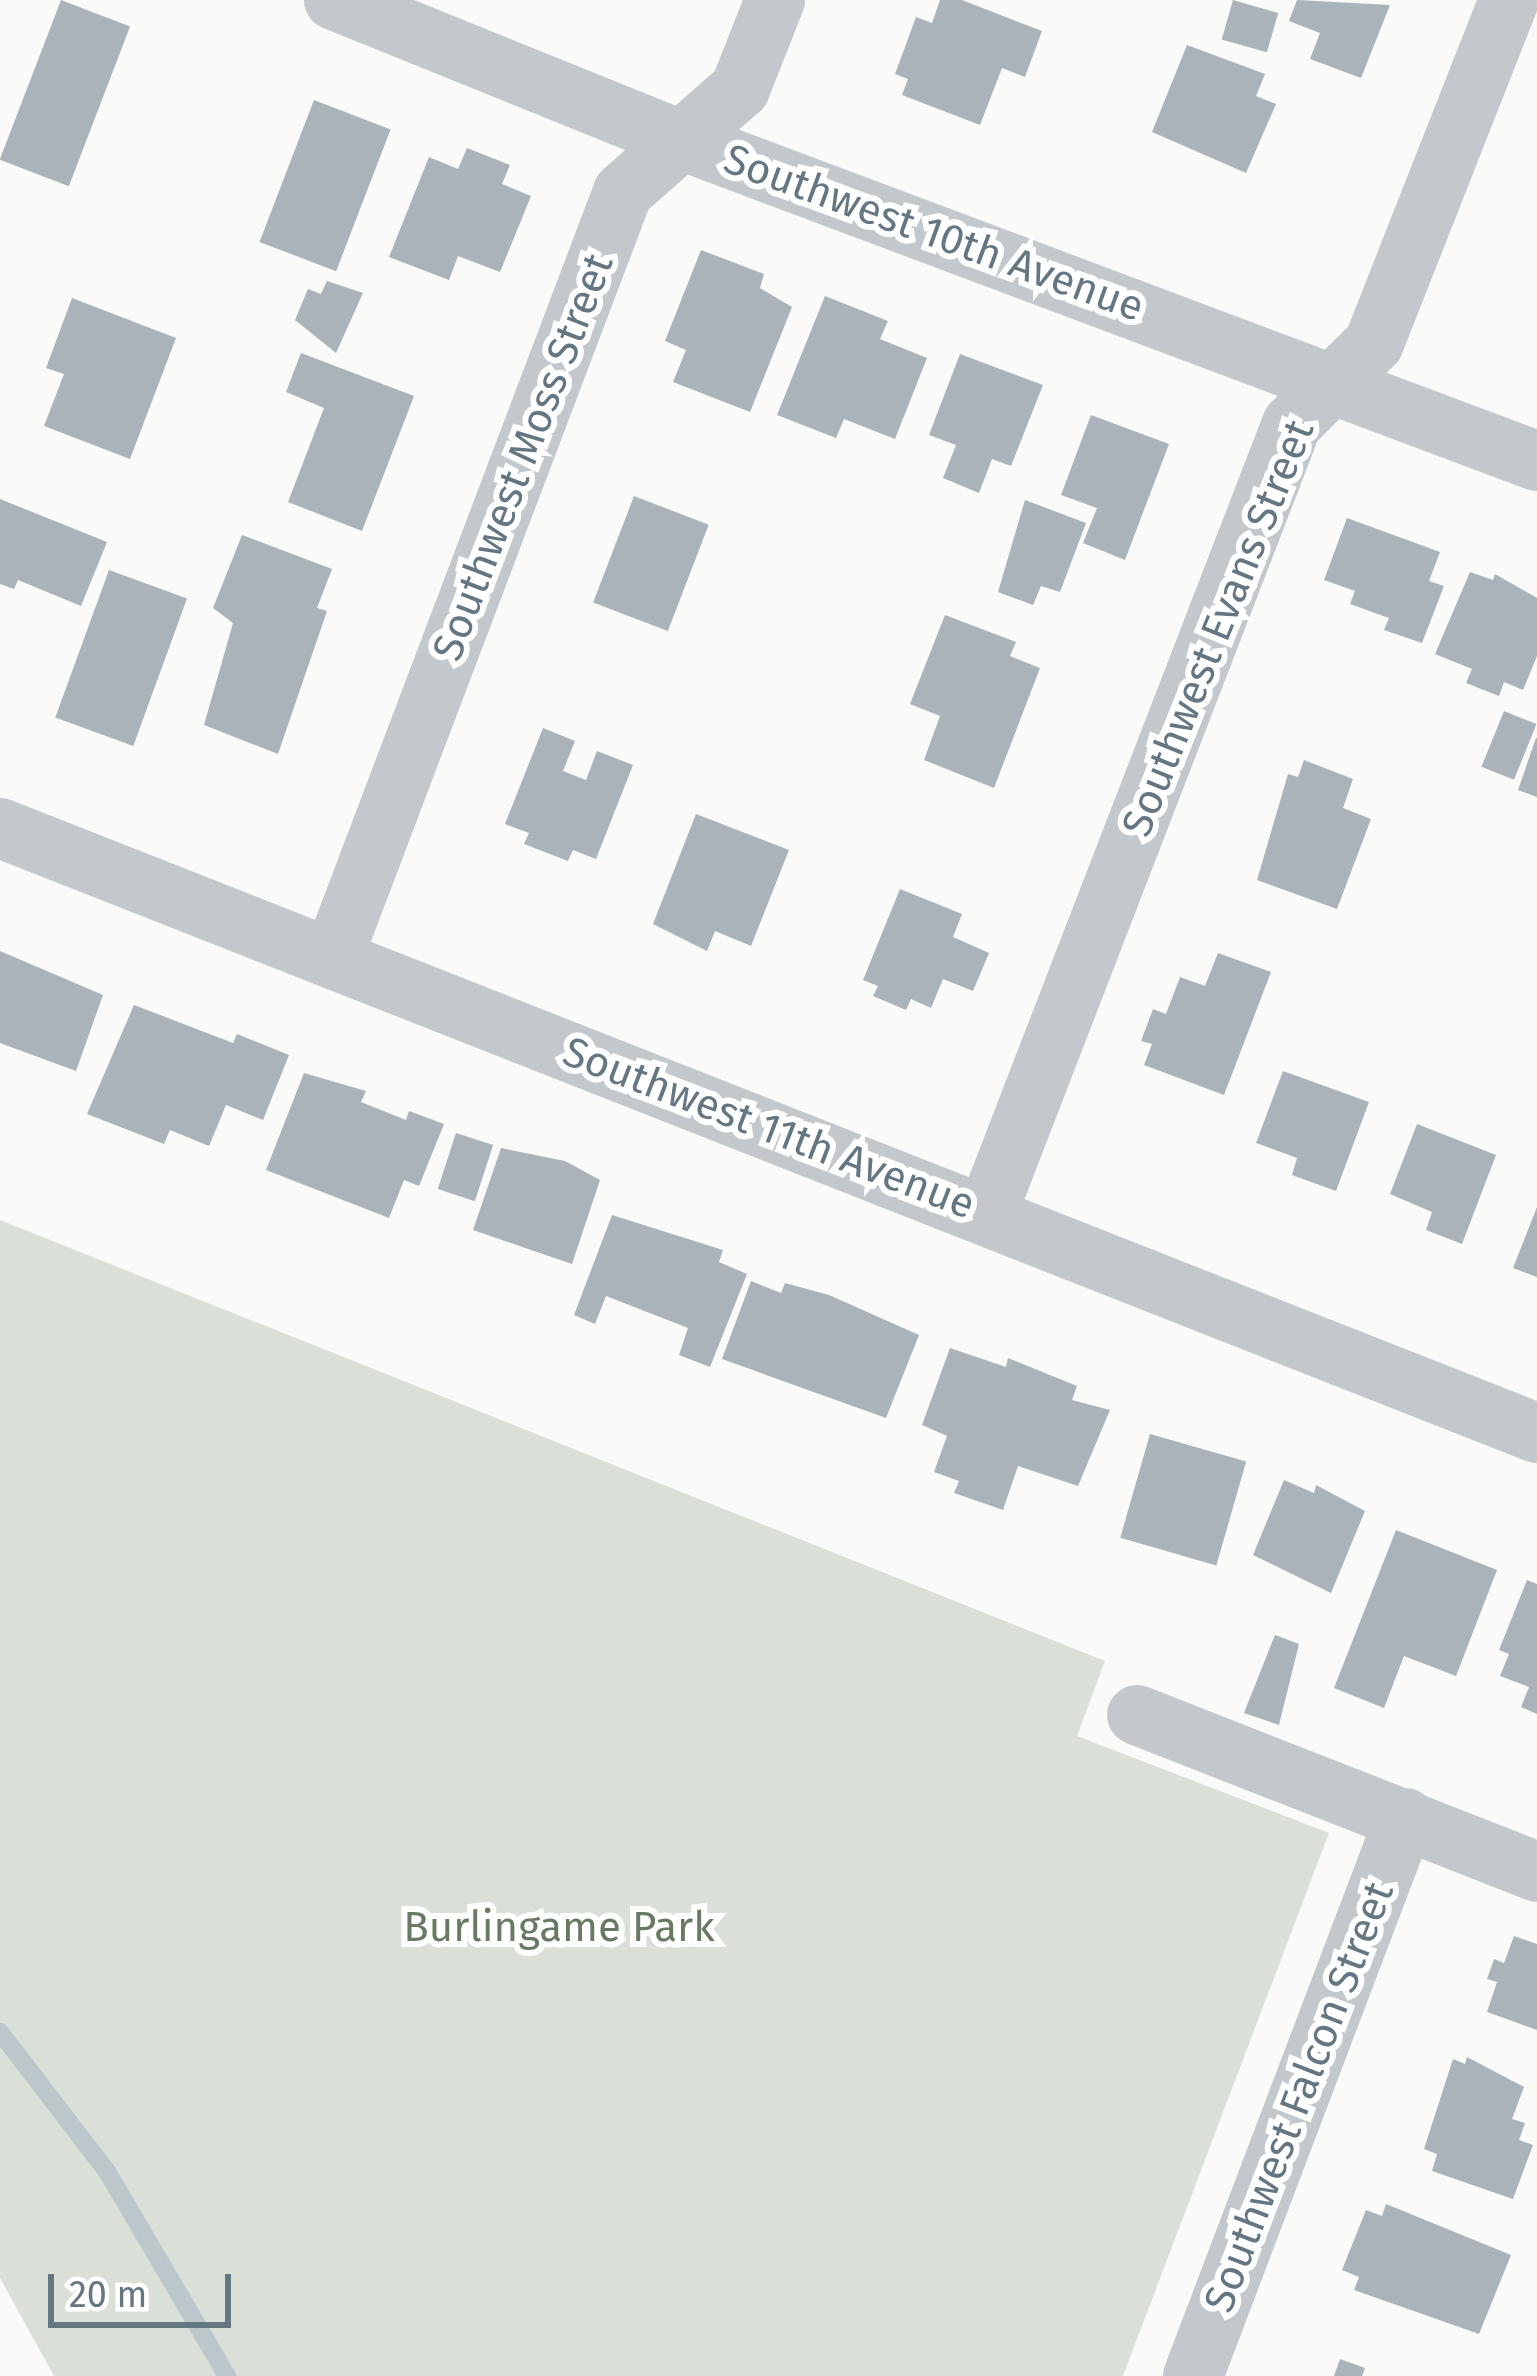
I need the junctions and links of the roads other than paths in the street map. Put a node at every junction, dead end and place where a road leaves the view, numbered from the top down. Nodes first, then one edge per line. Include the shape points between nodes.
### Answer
1 (334, 0) edge
2 (775, 0) edge
3 (1509, 0) edge
4 (681, 140) junction
5 (1335, 381) junction
6 (1537, 461) edge
7 (0, 828) edge
8 (333, 957) junction
9 (987, 1213) junction
10 (1537, 1433) edge
11 (1137, 1715) dead end
12 (1406, 1818) junction
13 (1537, 1872) edge
14 (1193, 2376) edge

1 - 4 street, Southwest 10th Avenue
2 - 4 street, Southwest Moss Street via 740,89
3 - 5 street, Southwest Evans Street via 1374,343
4 - 5 street, Southwest 10th Avenue
4 - 8 street, Southwest Moss Street via 623,192
5 - 6 street, Southwest 10th Avenue
5 - 9 street, Southwest Evans Street via 1292,424
7 - 8 street, Southwest 11th Avenue
8 - 9 street, Southwest 11th Avenue
9 - 10 street, Southwest 11th Avenue
11 - 12 street
12 - 13 street
12 - 14 street, Southwest Falcon Street

